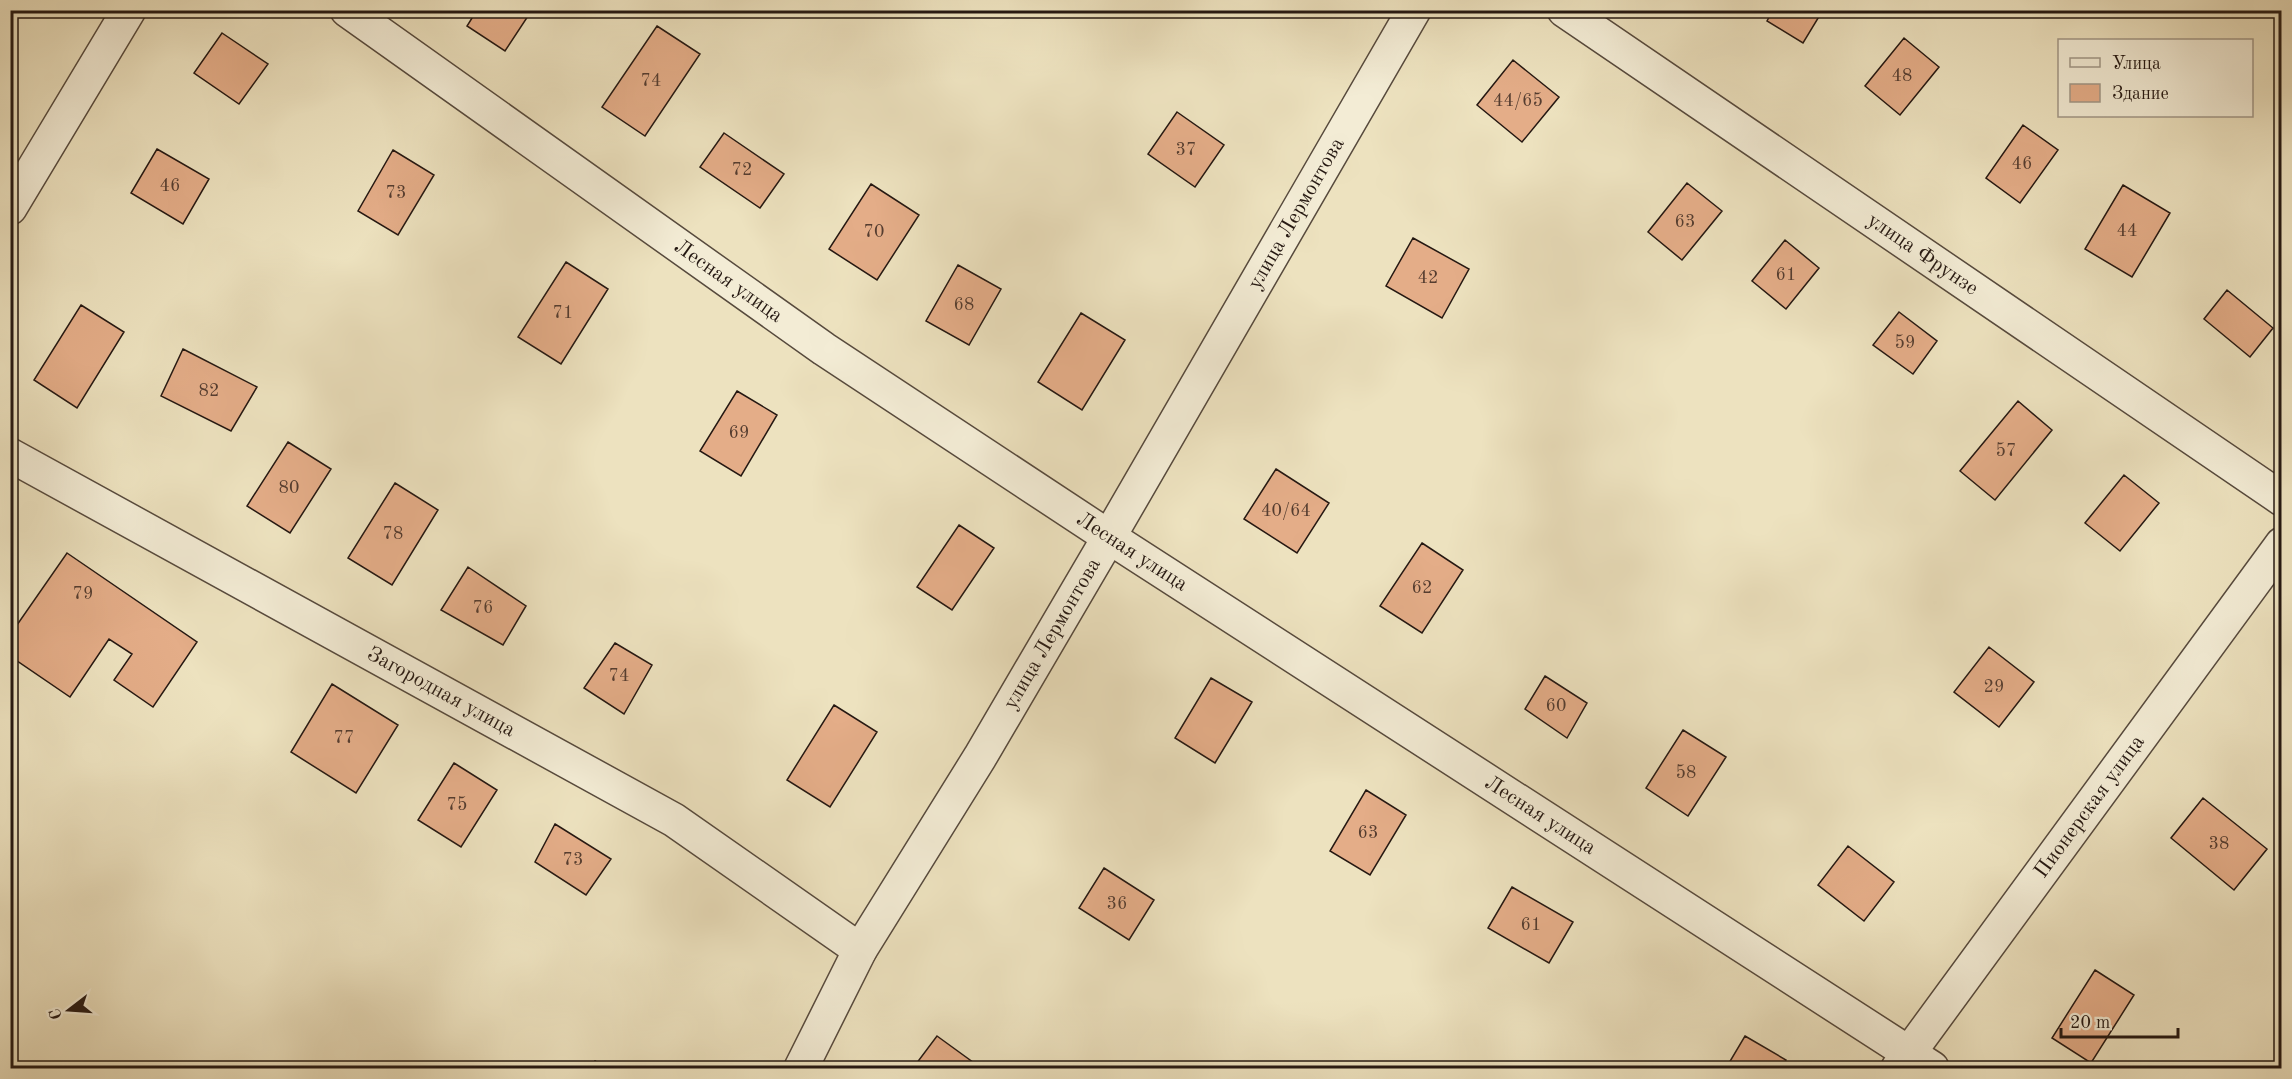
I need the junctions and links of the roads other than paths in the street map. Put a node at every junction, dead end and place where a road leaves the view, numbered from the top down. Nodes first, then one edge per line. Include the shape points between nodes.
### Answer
1 (129, 10) edge
2 (347, 10) edge
3 (1413, 10) edge
4 (1564, 10) edge
5 (10, 208) edge
6 (10, 455) edge
7 (2282, 499) edge
8 (1109, 537) junction
9 (2282, 544) edge
10 (860, 950) junction
11 (1914, 1063) edge
12 (801, 1068) edge

1 - 5 street
2 - 8 street, Лесная улица via 824,349
3 - 8 street, улица Лермонтова
4 - 7 street, улица Фрунзе
6 - 10 street, Загородная улица via 674,820
8 - 10 street, улица Лермонтова via 980,757
8 - 11 street, Лесная улица
9 - 11 street, Пионерская улица
10 - 12 street, улица Лермонтова

